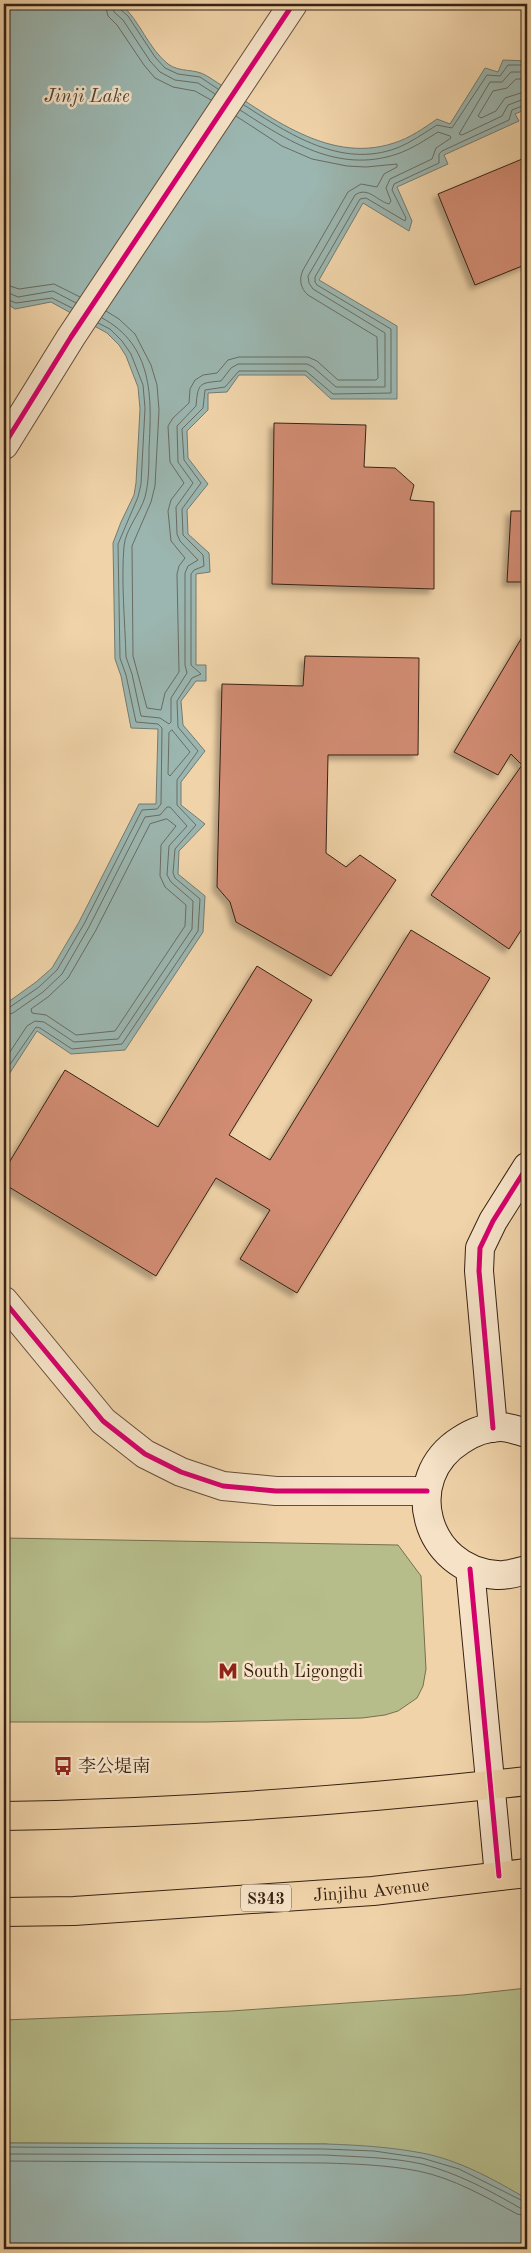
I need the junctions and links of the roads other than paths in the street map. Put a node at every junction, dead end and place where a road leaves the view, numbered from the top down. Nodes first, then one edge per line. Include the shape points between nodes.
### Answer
1 (293, 4) edge
2 (4, 445) edge
3 (527, 1167) edge
4 (4, 1301) edge
5 (494, 1428) junction
6 (527, 1433) edge
7 (428, 1491) junction
8 (470, 1569) junction
9 (527, 1570) edge
10 (527, 1781) edge
11 (490, 1785) junction
12 (4, 1816) edge
13 (527, 1873) edge
14 (499, 1876) junction
15 (4, 1912) edge

1 - 2 street via 71,337
3 - 5 street via 480,1248 479,1271
4 - 7 street via 103,1422 145,1454 181,1472 223,1486 276,1491
5 - 6 street
5 - 7 street via 473,1432 449,1448 432,1471
7 - 8 street via 430,1527 446,1552
8 - 9 street via 498,1575
8 - 11 street
10 - 11 main road
11 - 12 main road via 366,1798
11 - 14 street
13 - 14 main road, Jinjihu Avenue / S343
14 - 15 main road, Jinjihu Avenue / S343 via 373,1891 74,1911

